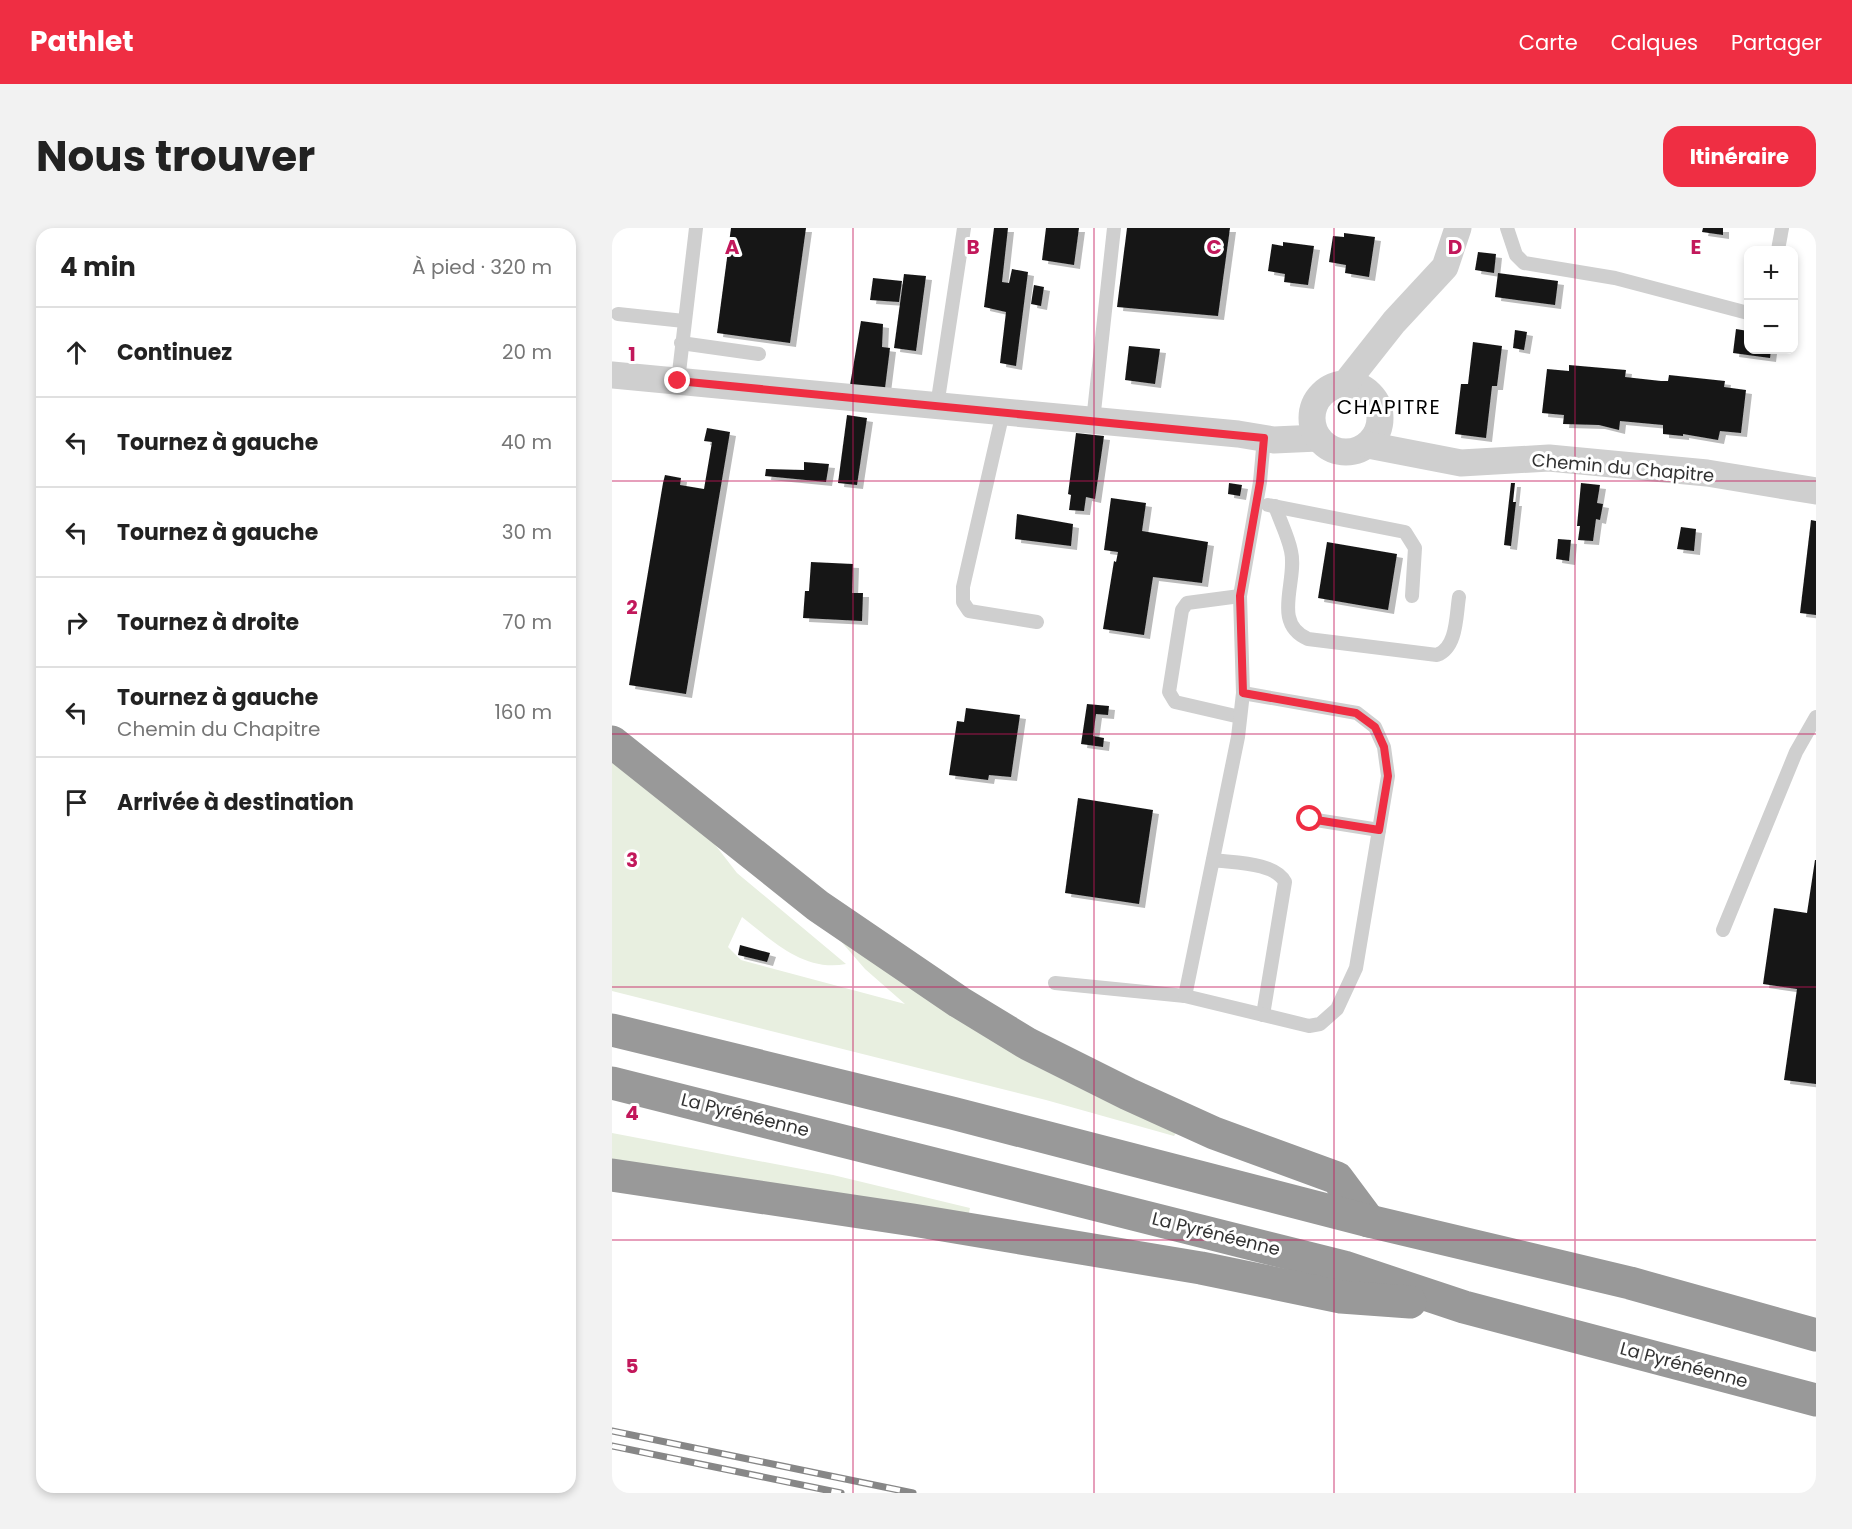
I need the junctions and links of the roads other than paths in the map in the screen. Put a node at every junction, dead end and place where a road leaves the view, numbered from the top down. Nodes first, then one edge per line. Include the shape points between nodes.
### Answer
1 (696, 228) edge
2 (964, 228) edge
3 (1114, 228) edge
4 (1458, 228) edge
5 (1507, 228) edge
6 (1782, 228) edge
7 (1780, 246) edge
8 (1744, 313) edge
9 (618, 314) dead end
10 (684, 321) junction
11 (681, 343) junction
12 (1372, 352) junction
13 (759, 354) dead end
14 (612, 375) edge
15 (678, 381) junction
16 (1345, 384) junction
17 (937, 406) junction
18 (1377, 407) junction
19 (1313, 408) junction
20 (1004, 412) junction
21 (1093, 421) junction
22 (1251, 436) junction
23 (1318, 438) junction
24 (1368, 445) junction
25 (1429, 457) junction
26 (1816, 491) edge
27 (1257, 503) junction
28 (1275, 506) junction
29 (1240, 596) junction
30 (1412, 596) dead end
31 (1459, 597) dead end
32 (1037, 622) dead end
33 (1243, 693) junction
34 (1240, 717) junction
35 (1816, 717) edge
36 (612, 742) edge
37 (1310, 819) dead end
38 (1379, 830) junction
39 (1213, 860) junction
40 (1723, 930) dead end
41 (1055, 983) dead end
42 (1185, 996) junction
43 (1263, 1015) junction
44 (612, 1030) edge
45 (612, 1083) edge
46 (612, 1175) edge
47 (1369, 1221) junction
48 (1464, 1307) junction
49 (1816, 1335) edge
50 (1816, 1400) edge

1 - 10 lane
2 - 17 lane
3 - 21 lane
4 - 12 street via 1445,267
5 - 8 lane via 1516,255 1524,263 1615,278
6 - 7 lane
9 - 10 lane
10 - 11 lane
11 - 13 lane
11 - 15 lane
12 - 16 street
12 - 18 street
14 - 15 street
15 - 17 street
16 - 18 street via 1355,384
16 - 19 street via 1325,391
17 - 20 street
18 - 24 street via 1375,438
18 - 25 street, Chemin du Chapitre
19 - 22 street
19 - 23 street
20 - 21 street
20 - 32 lane via 963,587 963,602 969,611
21 - 22 street
22 - 23 street
22 - 27 lane
23 - 24 street via 1336,451 1347,453
24 - 25 street, Chemin du Chapitre
25 - 26 street, Chemin du Chapitre via 1461,463 1549,458 1707,473
27 - 28 lane
27 - 29 lane
28 - 30 lane via 1405,531 1415,548
28 - 31 lane via 1292,552 1287,611 1297,635 1437,655 1450,645
29 - 33 lane
29 - 34 lane via 1187,603 1182,610 1168,692 1175,702
33 - 34 lane
33 - 38 lane via 1356,713 1375,727 1384,747 1388,776
34 - 39 lane
35 - 40 lane via 1796,752
36 - 47 highway via 818,906 959,1002 1028,1044 1128,1094 1214,1133 1337,1178
37 - 38 lane
38 - 43 lane via 1356,968 1337,1009 1320,1024 1310,1026
39 - 42 lane
39 - 43 lane via 1272,869 1285,882
41 - 42 lane
42 - 43 lane
44 - 47 highway
45 - 48 highway, La Pyrénéenne via 1344,1267
46 - 48 highway via 1201,1268 1341,1297
47 - 49 highway via 1630,1283
48 - 50 highway, La Pyrénéenne

